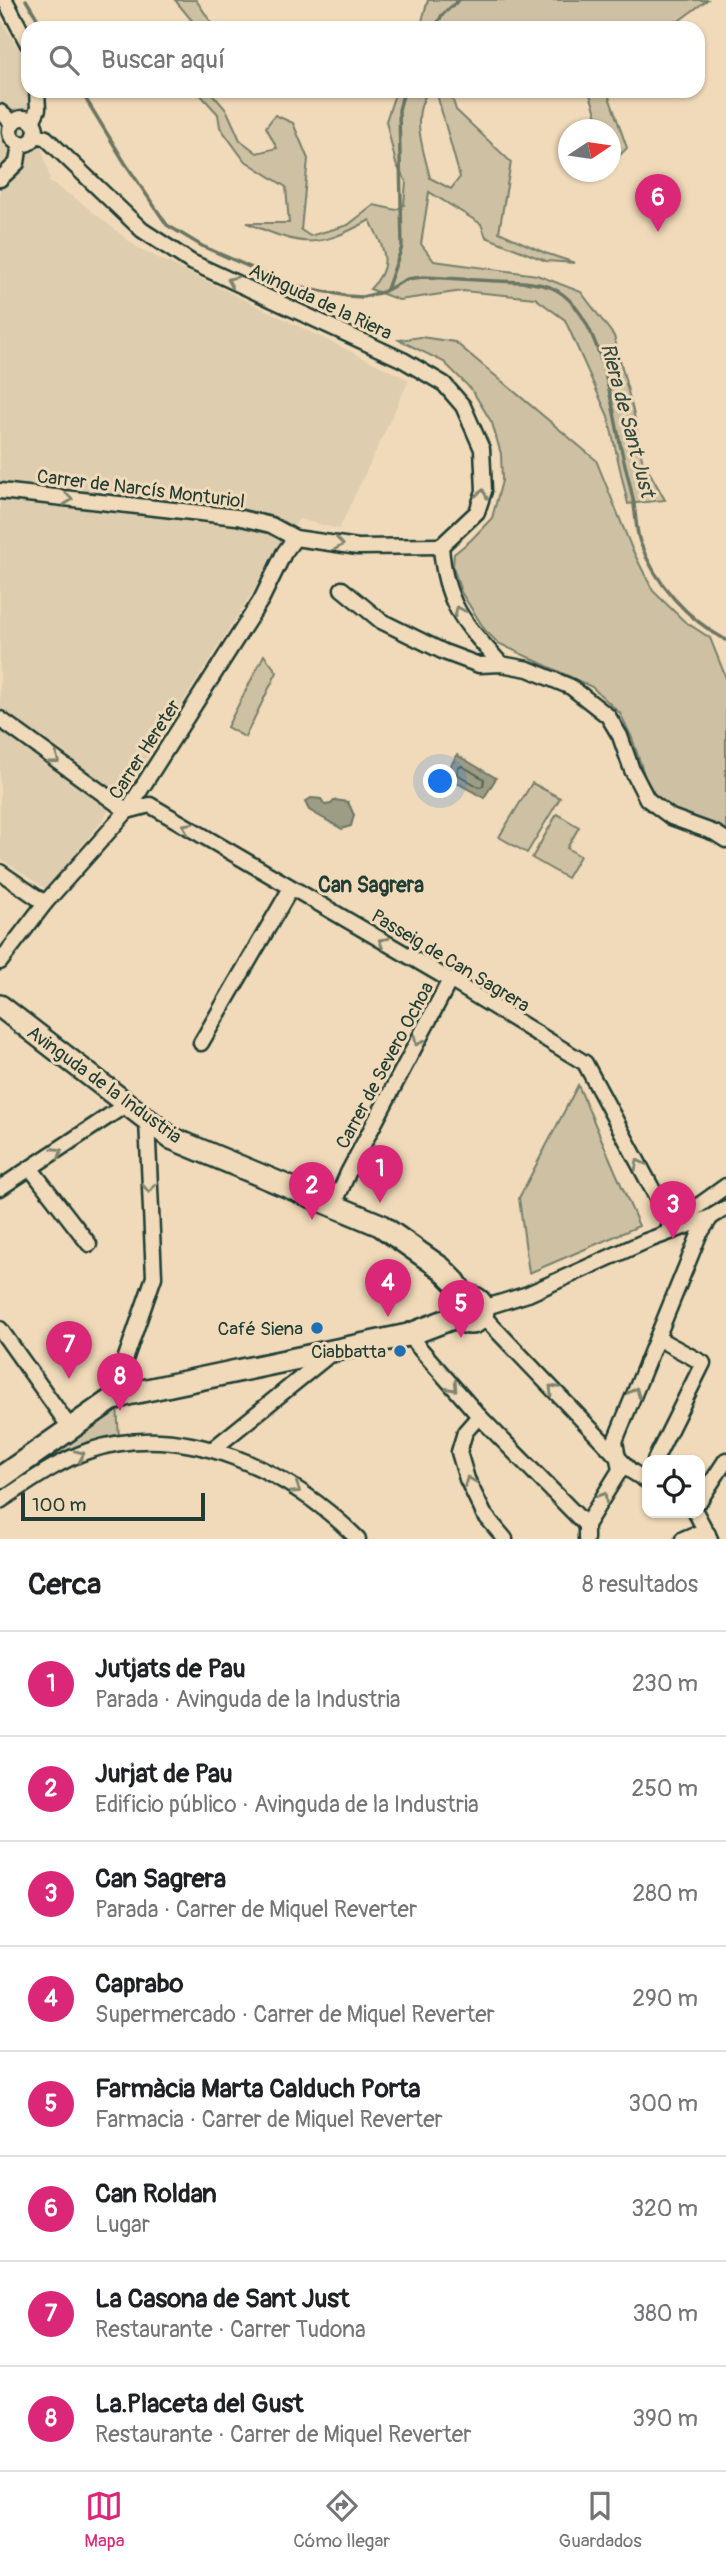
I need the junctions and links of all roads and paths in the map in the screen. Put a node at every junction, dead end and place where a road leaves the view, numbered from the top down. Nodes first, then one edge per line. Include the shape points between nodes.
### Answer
1 (5, 0) edge
2 (21, 31) edge
3 (37, 98) edge
4 (0, 112) edge
5 (13, 123) junction
6 (34, 128) junction
7 (20, 143) junction
8 (0, 179) edge
9 (0, 491) edge
10 (295, 538) junction
11 (441, 546) junction
12 (342, 589) dead end
13 (501, 664) junction
14 (0, 719) edge
15 (127, 811) junction
16 (726, 840) edge
17 (0, 872) edge
18 (292, 888) junction
19 (45, 903) junction
20 (0, 962) edge
21 (450, 980) junction
22 (0, 1006) edge
23 (201, 1043) dead end
24 (127, 1104) junction
25 (147, 1120) junction
26 (32, 1169) junction
27 (726, 1186) edge
28 (0, 1188) edge
29 (334, 1205) junction
30 (726, 1208) edge
31 (711, 1217) junction
32 (671, 1224) junction
33 (660, 1236) junction
34 (89, 1244) dead end
35 (472, 1309) junction
36 (0, 1329) edge
37 (408, 1335) junction
38 (657, 1338) junction
39 (333, 1351) junction
40 (111, 1400) junction
41 (479, 1416) junction
42 (71, 1429) junction
43 (213, 1449) junction
44 (657, 1455) edge
45 (618, 1456) junction
46 (726, 1460) edge
47 (30, 1469) junction
48 (0, 1478) edge
49 (642, 1478) edge
50 (705, 1492) edge
51 (0, 1501) edge
52 (699, 1518) edge
53 (586, 1532) edge
54 (709, 1536) edge
55 (358, 1539) edge
56 (505, 1539) edge
57 (683, 1539) edge

1 - 2 street
3 - 6 street
4 - 5 street
5 - 6 street via 25,118
5 - 7 street via 11,135
6 - 7 street via 30,141
11 -> 6 street, Avinguda de la Riera via 477,512 484,491 482,449 463,406 444,384 191,262 142,230
7 - 8 street via 17,163
9 -> 10 street, Carrer de Narcís Monturiol via 237,517 271,525
10 -> 11 street, Carrer de Narcís Monturiol via 358,547
10 - 15 street, Carrer Hereter via 261,600
13 -> 11 street via 464,622 443,575
12 - 13 street via 381,621 444,652 479,665
13 - 16 street via 528,669 571,687 593,703 621,736 647,799 670,817
14 -> 15 street
18 -> 15 street, Passeig de Can Sagrera via 150,805
15 - 19 street, Carrer Hereter
17 - 19 street
21 -> 18 street, Passeig de Can Sagrera
18 - 23 street
19 - 20 street, Carrer Hereter
21 -> 29 street, Carrer de Severo Ochoa
32 -> 21 street, Passeig de Can Sagrera via 585,1063
22 - 24 street, Avinguda de la Industria
24 - 25 street, Avinguda de la Industria
26 -> 24 street
25 - 29 street, Avinguda de la Industria via 171,1138
25 -> 40 street via 154,1277
26 - 28 street
26 - 34 street
27 - 32 street
29 - 35 street, Avinguda de la Industria via 380,1224 441,1268 456,1282
30 - 31 street
31 - 33 street
31 - 38 street via 699,1235
32 - 33 street
33 - 35 street via 528,1294
35 - 37 street
45 -> 35 street
36 - 42 street
37 - 39 street
37 -> 41 street
38 - 44 street via 703,1363
45 -> 38 street via 615,1441
39 - 40 street
39 - 43 street
40 - 42 street
41 - 53 street
56 -> 41 street via 484,1514 459,1452 465,1432
42 - 47 street
47 -> 43 street via 135,1441
43 -> 55 street via 280,1479 333,1513
45 - 49 street
53 -> 45 street via 620,1469
46 - 50 street
47 - 48 street
47 - 51 street
52 - 54 street
54 - 57 street via 695,1534

